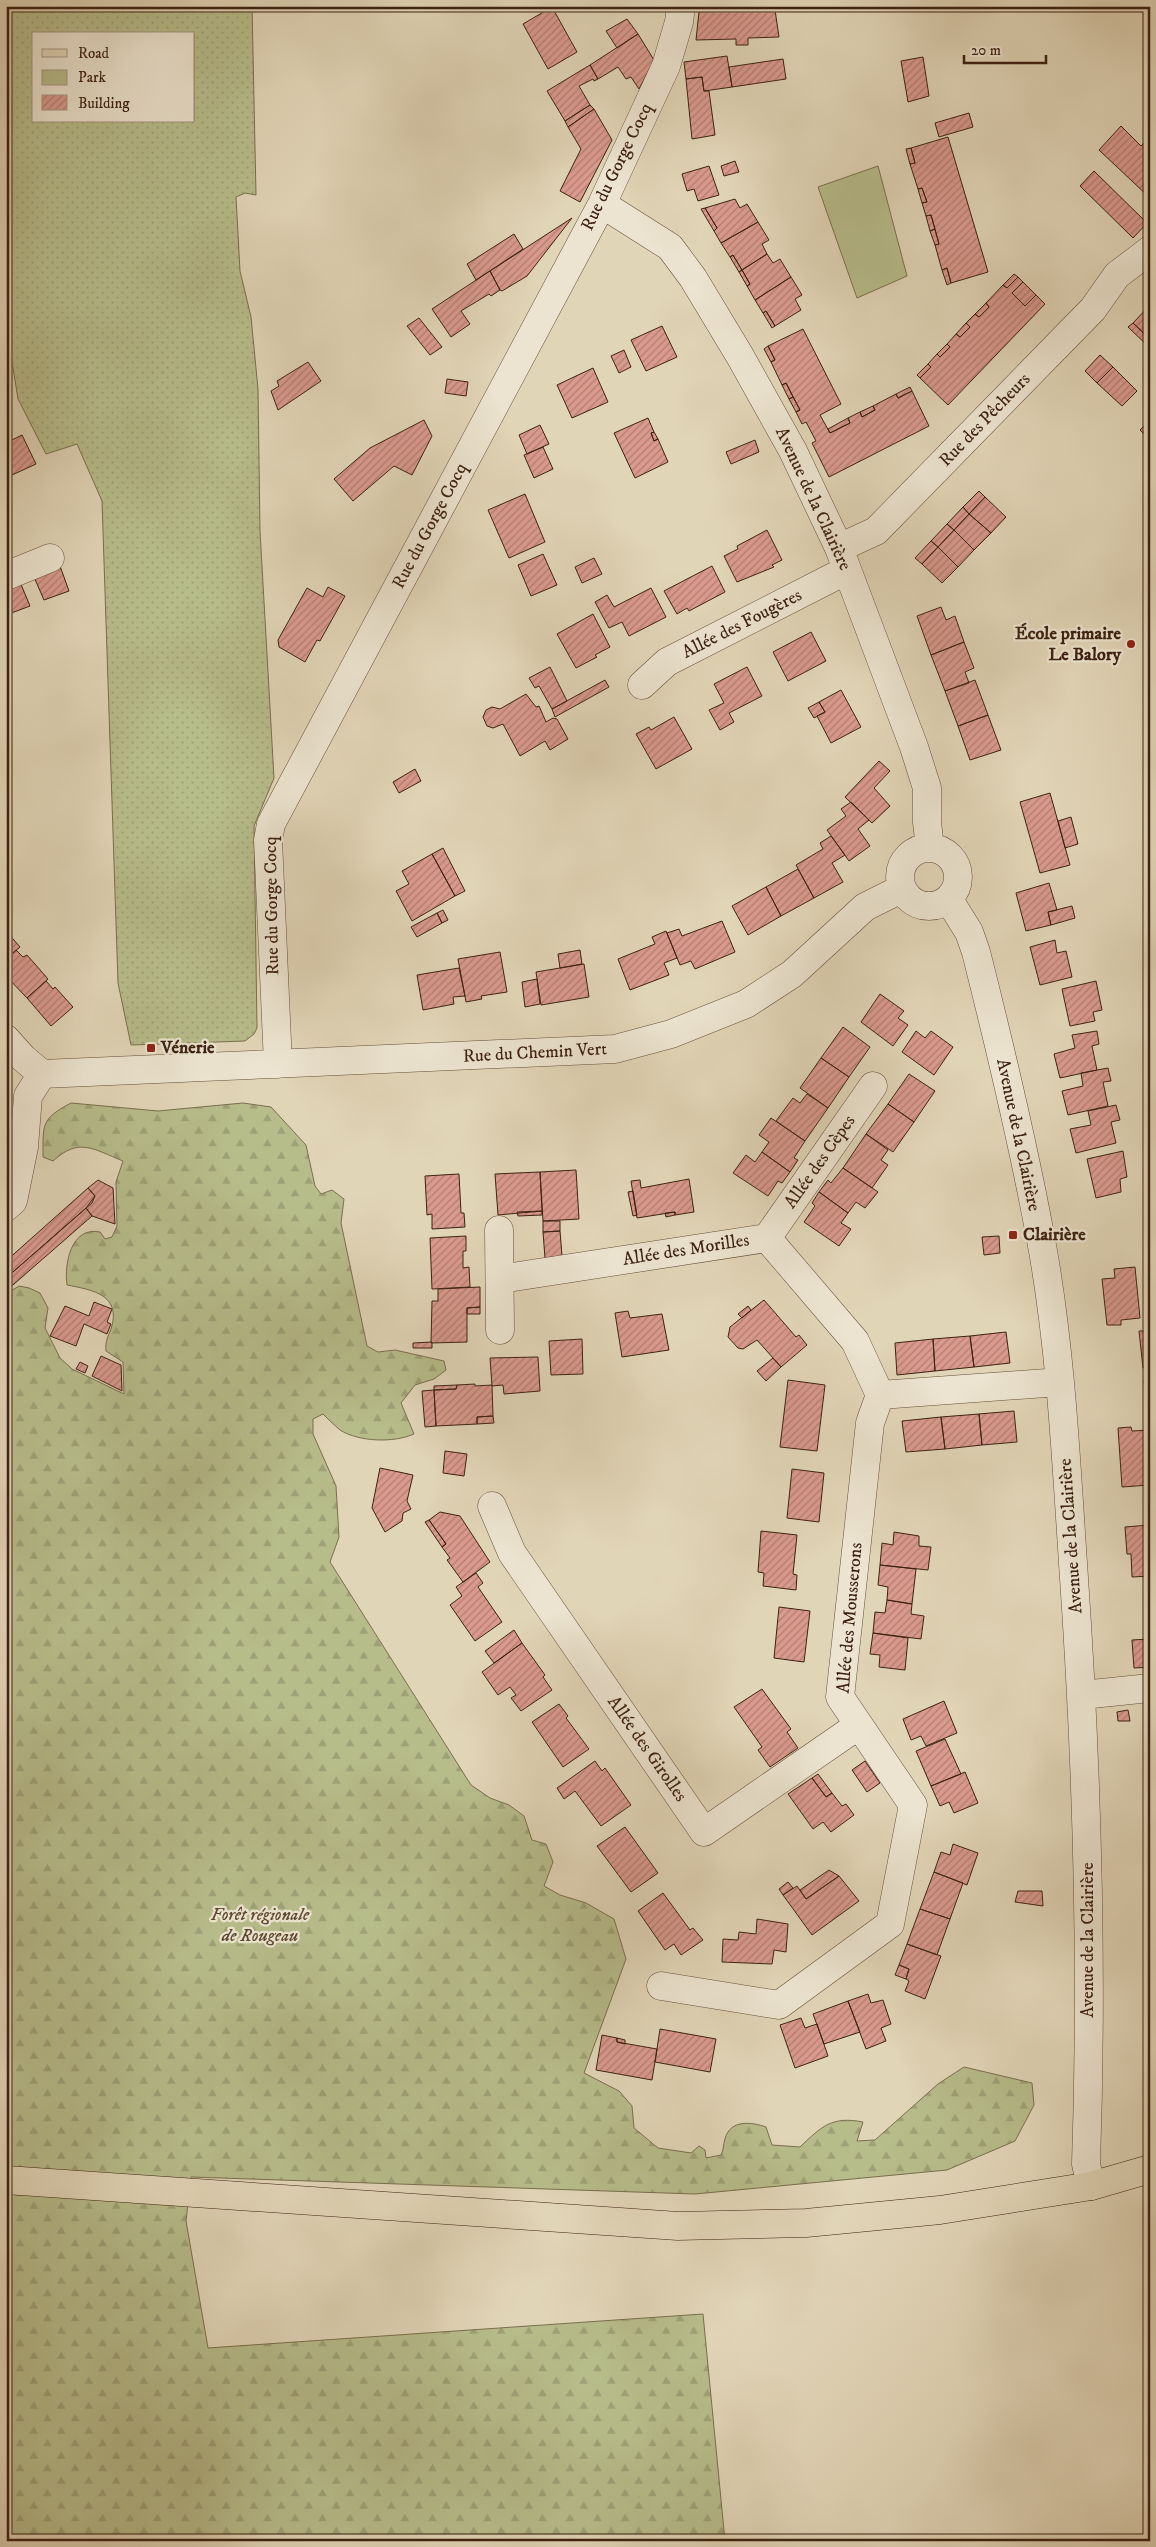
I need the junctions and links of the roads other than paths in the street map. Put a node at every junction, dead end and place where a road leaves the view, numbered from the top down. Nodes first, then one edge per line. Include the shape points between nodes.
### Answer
1 (681, 6) edge
2 (602, 204) junction
3 (1150, 250) edge
4 (50, 558) dead end
5 (843, 559) junction
6 (6, 576) edge
7 (642, 685) dead end
8 (930, 848) junction
9 (901, 889) junction
10 (949, 900) junction
11 (6, 1039) edge
12 (278, 1064) junction
13 (42, 1074) junction
14 (873, 1086) dead end
15 (6, 1207) edge
16 (499, 1230) dead end
17 (767, 1238) junction
18 (500, 1279) junction
19 (500, 1330) dead end
20 (1060, 1382) junction
21 (880, 1395) junction
22 (492, 1506) dead end
23 (1150, 1688) edge
24 (1082, 1695) junction
25 (859, 1725) junction
26 (661, 1986) dead end
27 (1150, 2169) edge
28 (6, 2180) edge
29 (1091, 2186) junction

1 - 2 street, Rue du Gorge Cocq via 666,66
2 - 5 street, Avenue de la Clairière via 670,247 693,278 793,451
2 - 12 street, Rue du Gorge Cocq via 271,824 268,840
3 - 5 street, Rue des Pêcheurs via 1117,275 1093,309 876,531
4 - 6 street
5 - 7 street, Allée des Fougères via 667,662
5 - 8 street, Avenue de la Clairière via 927,788
8 - 9 street via 920,849 904,860 899,879
8 - 10 street via 948,854 958,872 958,882
9 - 10 street via 906,897 922,906 940,905
9 - 12 street, Rue du Chemin Vert via 866,907 792,974 746,1004 671,1034 614,1049
10 - 20 street, Avenue de la Clairière via 969,932 976,952 1013,1102 1043,1253
11 - 13 street
12 - 13 street, Rue du Chemin Vert
13 - 15 street via 28,1096 24,1148 13,1201
14 - 17 street, Allée des Cèpes
16 - 18 street
17 - 18 street, Allée des Morilles
17 - 21 street, Allée des Morilles via 855,1341
18 - 19 street
20 - 21 street
20 - 24 street, Avenue de la Clairière
21 - 25 street, Allée des Mousserons via 870,1422 840,1697
22 - 25 street, Allée des Girolles via 512,1553 704,1832
23 - 24 street
24 - 29 street, Avenue de la Clairière via 1090,1930 1086,2164
25 - 26 street, Allée des Mousserons via 913,1805 890,1924 779,2005
27 - 29 main road
28 - 29 main road via 678,2226 825,2221 940,2210

